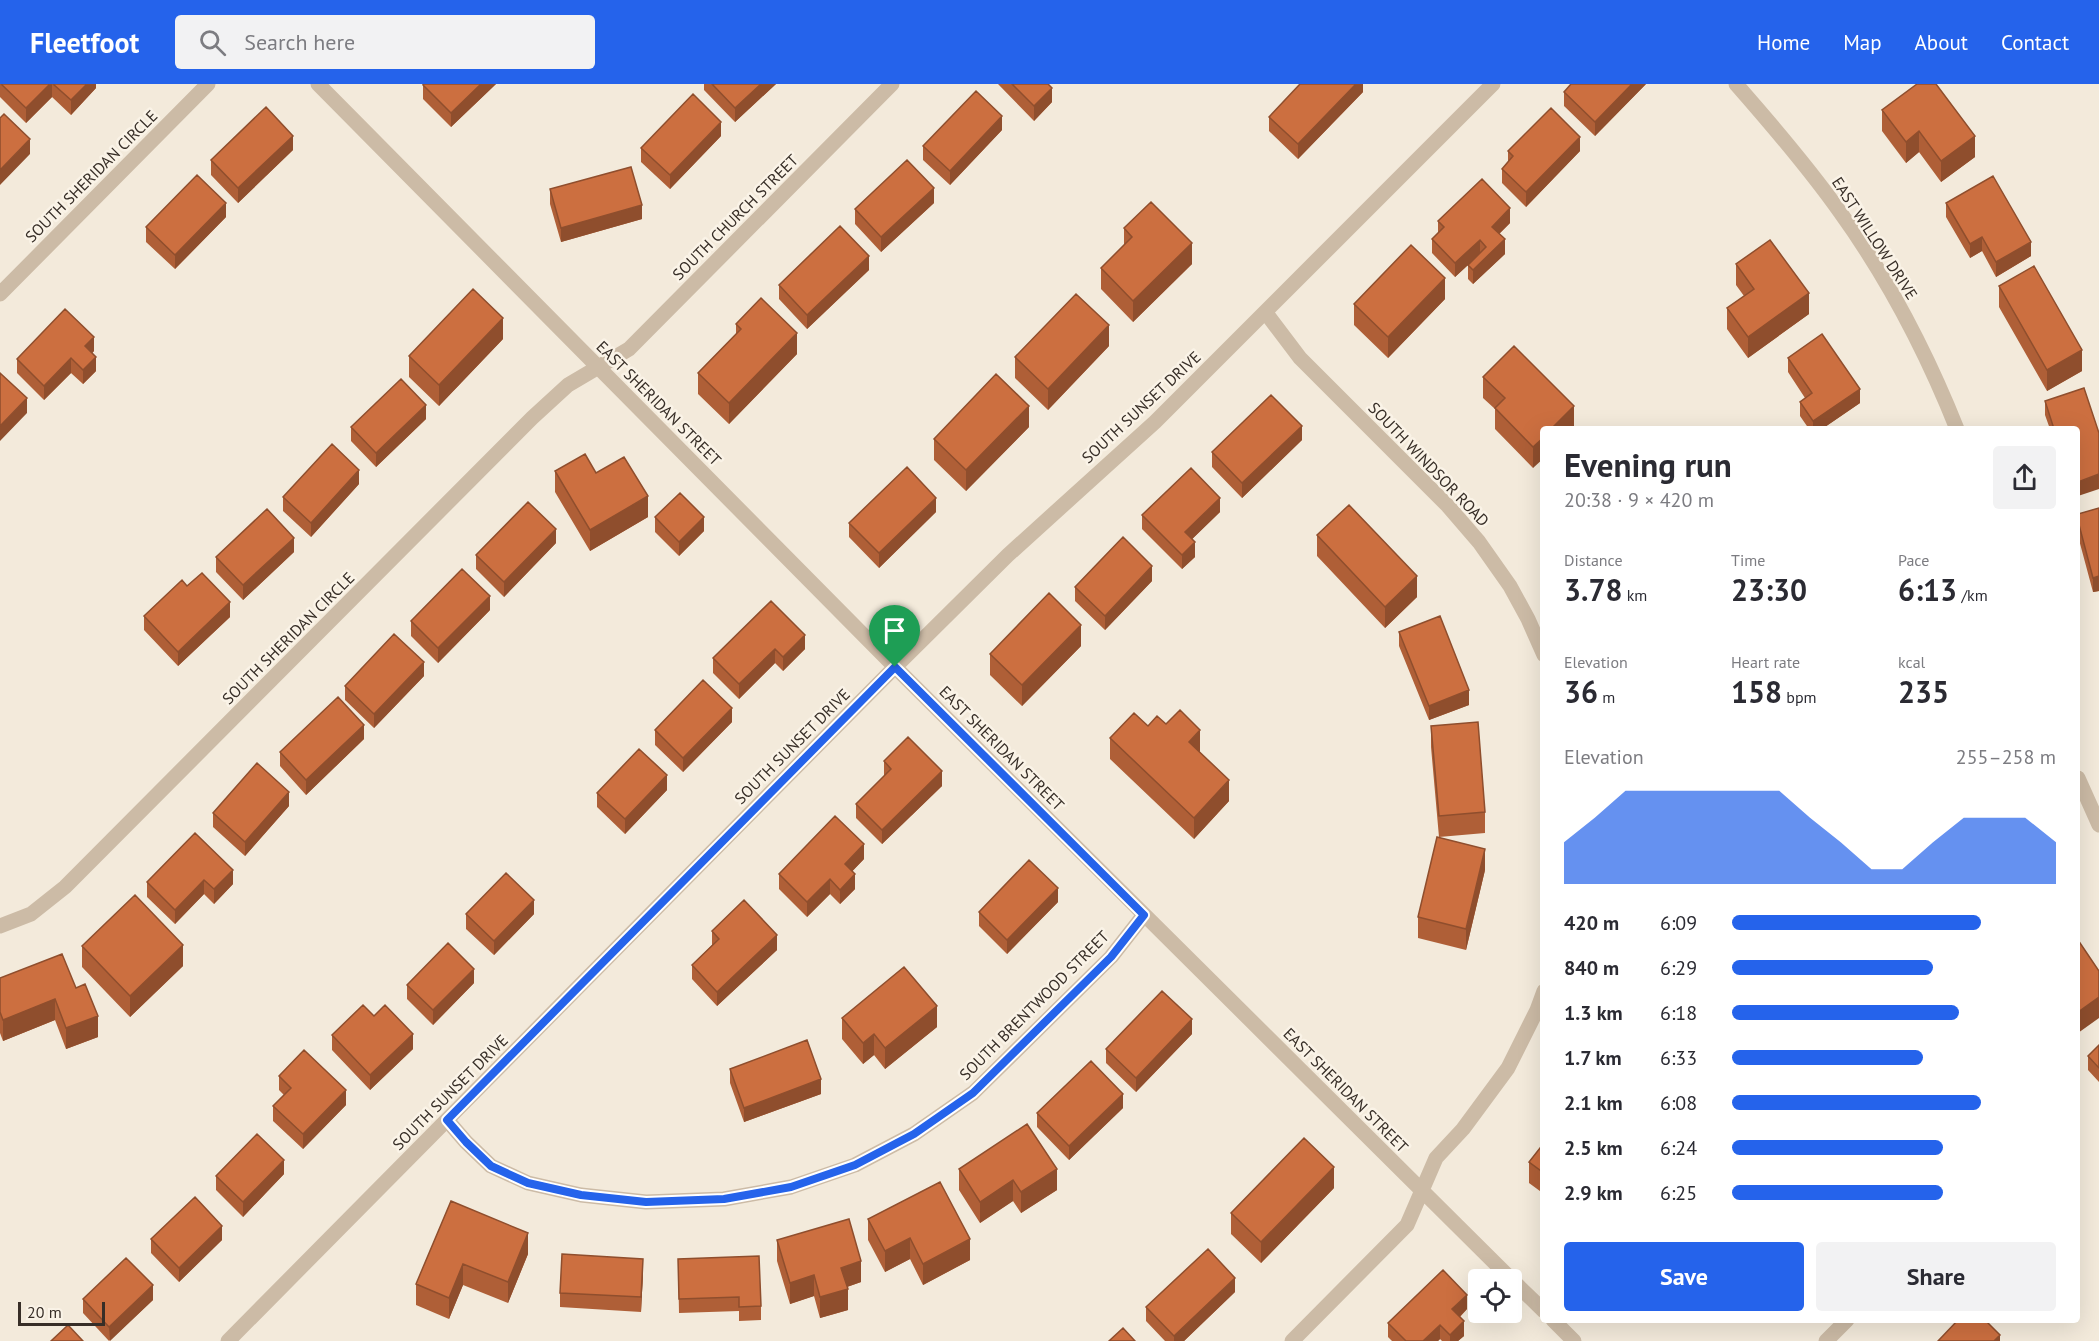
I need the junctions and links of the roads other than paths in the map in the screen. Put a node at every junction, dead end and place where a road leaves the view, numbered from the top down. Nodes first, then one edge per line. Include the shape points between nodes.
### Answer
1 (208, 84) edge
2 (892, 84) edge
3 (1493, 84) edge
4 (1736, 84) edge
5 (326, 87) edge
6 (0, 294) edge
7 (1266, 313) junction
8 (598, 368) junction
9 (1956, 426) edge
10 (1540, 646) edge
11 (895, 667) junction
12 (2080, 782) edge
13 (2099, 825) edge
14 (1144, 915) junction
15 (0, 926) edge
16 (1540, 1002) edge
17 (447, 1120) junction
18 (1422, 1191) junction
19 (1501, 1269) edge
20 (1522, 1290) edge
21 (1540, 1307) edge
22 (1556, 1323) edge
23 (1844, 1323) edge
24 (228, 1341) edge
25 (1292, 1341) edge
26 (1574, 1341) edge
27 (1826, 1341) edge

1 - 6 street, SOUTH SHERIDAN CIRCLE
2 - 8 street, SOUTH CHURCH STREET via 629,349
3 - 7 street, SOUTH SUNSET DRIVE
4 - 9 street, EAST WILLOW DRIVE via 1786,140 1841,213 1897,302
5 - 8 street, EAST SHERIDAN STREET
7 - 10 street, SOUTH WINDSOR ROAD via 1300,358 1479,542 1510,586
7 - 11 street, SOUTH SUNSET DRIVE via 1155,422 1008,555
8 - 11 street, EAST SHERIDAN STREET
8 - 15 street, SOUTH SHERIDAN CIRCLE via 568,385 532,418 65,887 31,914
11 - 14 street, EAST SHERIDAN STREET
11 - 17 street, SOUTH SUNSET DRIVE
12 - 13 street
14 - 17 street, SOUTH BRENTWOOD STREET via 1111,957 973,1093 914,1134 855,1165 791,1187 702,1200 646,1202 581,1195 528,1183 491,1166
14 - 18 street, EAST SHERIDAN STREET
16 - 18 street via 1508,1068 1436,1158
17 - 24 street, SOUTH SUNSET DRIVE
18 - 19 street, EAST SHERIDAN STREET
18 - 25 street via 1407,1225
20 - 21 street, EAST SHERIDAN STREET
22 - 26 street
23 - 27 street

